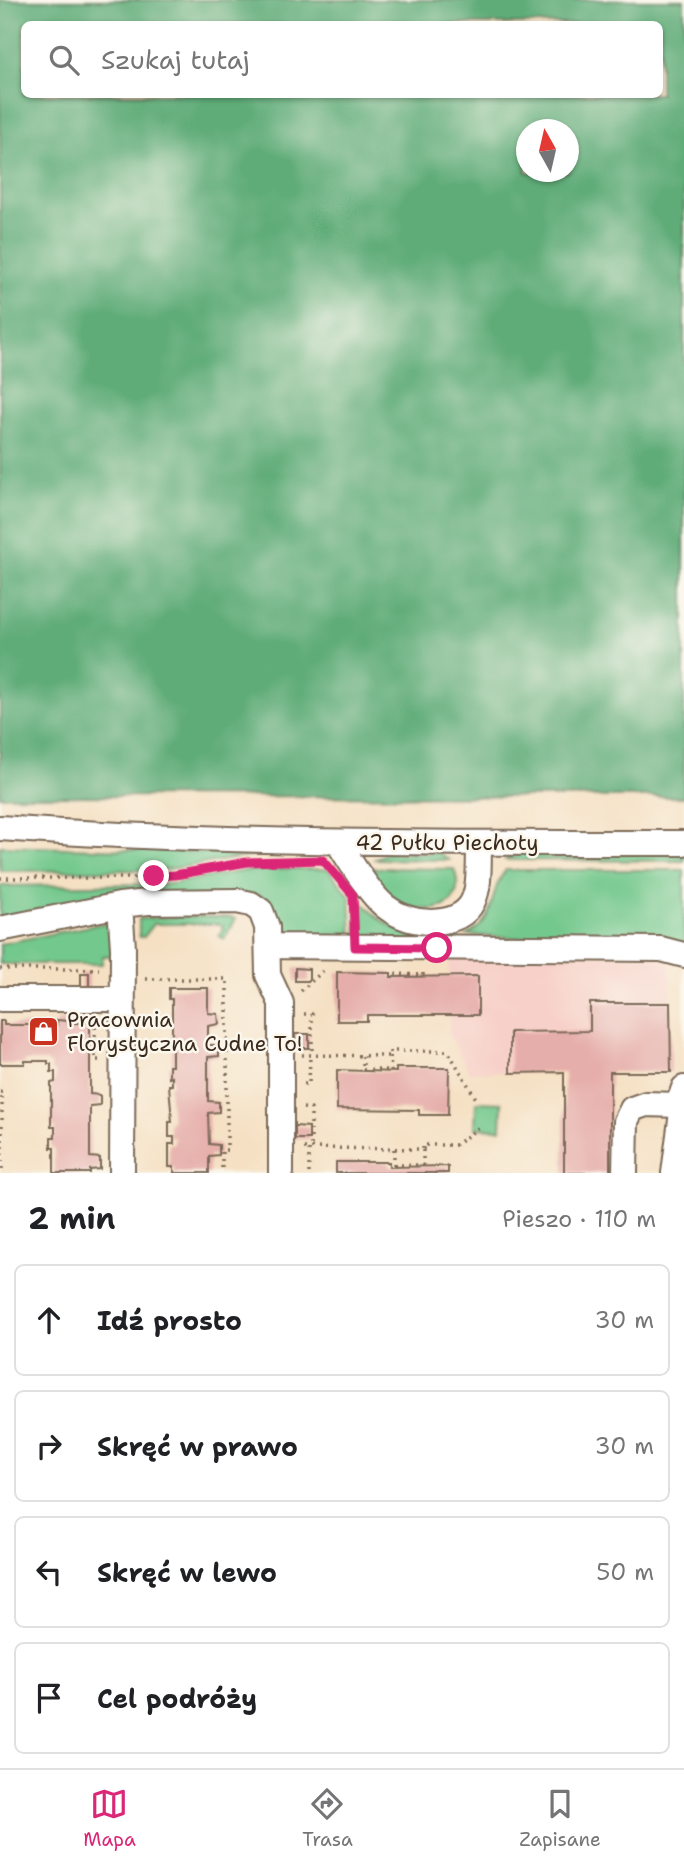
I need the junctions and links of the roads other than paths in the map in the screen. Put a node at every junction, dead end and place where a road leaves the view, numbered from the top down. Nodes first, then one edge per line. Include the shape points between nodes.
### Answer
1 (0, 828) edge
2 (338, 842) junction
3 (479, 843) junction
4 (684, 843) edge
5 (120, 905) junction
6 (0, 929) edge
7 (268, 946) junction
8 (684, 955) edge
9 (126, 976) junction
10 (0, 999) edge
11 (681, 1097) edge
12 (122, 1173) edge
13 (281, 1173) edge
14 (625, 1173) edge
15 (674, 1173) edge

1 - 2 street, 42 Pułku Piechoty via 123,837
2 - 3 street, 42 Pułku Piechoty
2 - 3 street via 384,906 399,916 423,922 458,918 468,910 477,884
3 - 4 street, 42 Pułku Piechoty
5 - 6 street
5 - 7 street via 251,904 261,911
5 - 9 street
7 - 8 street via 662,949
7 - 13 street via 268,975 281,1003
9 - 10 street
9 - 12 street
11 - 14 street via 632,1109 626,1121
11 - 15 street

